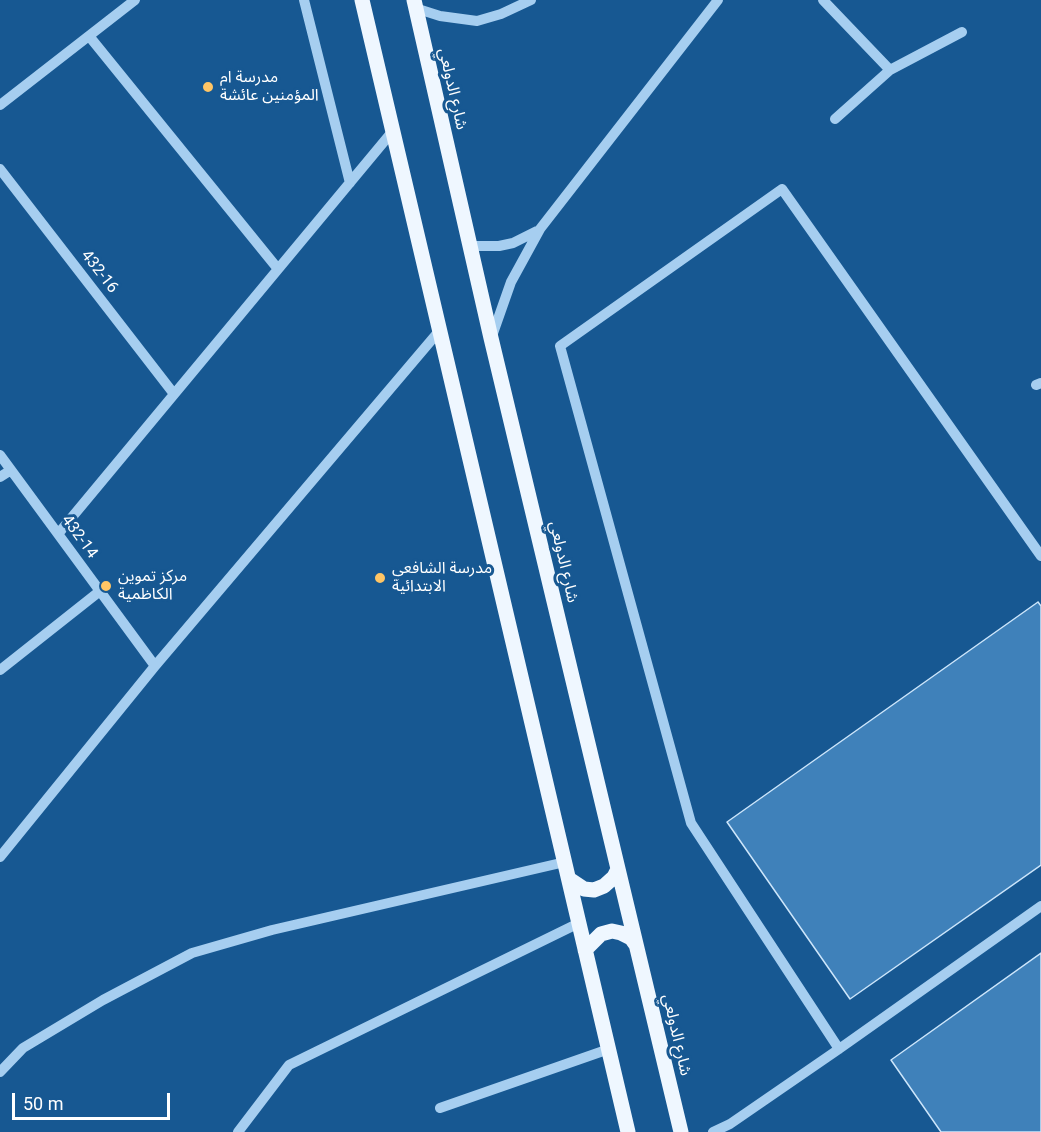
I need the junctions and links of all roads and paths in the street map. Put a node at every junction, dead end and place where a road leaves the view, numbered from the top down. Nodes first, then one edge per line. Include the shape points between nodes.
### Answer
1 (135, 0) edge
2 (304, 0) edge
3 (362, 0) edge
4 (531, 0) edge
5 (718, 0) edge
6 (823, 0) edge
7 (415, 4) edge
8 (962, 32) dead end
9 (89, 36) junction
10 (890, 70) junction
11 (0, 105) edge
12 (835, 119) dead end
13 (392, 132) junction
14 (0, 169) edge
15 (350, 183) junction
16 (540, 229) junction
17 (470, 246) junction
18 (278, 269) junction
19 (440, 330) junction
20 (491, 338) junction
21 (174, 394) junction
22 (0, 455) edge
23 (10, 470) junction
24 (0, 477) edge
25 (58, 534) junction
26 (1041, 556) edge
27 (100, 591) junction
28 (155, 666) junction
29 (0, 670) edge
30 (0, 857) edge
31 (565, 862) junction
32 (618, 869) junction
33 (569, 879) junction
34 (1041, 906) edge
35 (579, 923) junction
36 (636, 945) junction
37 (585, 950) junction
38 (609, 1049) junction
39 (839, 1049) junction
40 (0, 1072) edge
41 (440, 1108) dead end
42 (238, 1132) edge
43 (628, 1132) edge
44 (681, 1132) edge
45 (713, 1132) edge

1 - 9 street
2 - 15 street
3 - 13 main road
4 - 7 street via 477,21 440,16
5 - 16 street
6 - 10 street
7 - 17 main road, شارع الدولعي
8 - 10 street
9 - 11 street
9 - 18 street
10 - 12 street
13 - 15 street
13 - 19 main road
14 - 21 street, 432-16
15 - 18 street
16 - 17 street via 499,246
16 - 20 street via 511,282
17 - 20 main road, شارع الدولعي
18 - 21 street
19 - 28 street
19 - 31 main road
20 - 32 main road, شارع الدولعي
21 - 25 street
22 - 23 street, 432-14
23 - 24 street
23 - 25 street, 432-14
25 - 27 street, 432-14
26 - 39 street via 782,189 560,346 691,823
27 - 28 street, 432-14
27 - 29 street
28 - 30 street
31 - 33 main road
31 - 40 street via 272,930 192,953 23,1048
32 - 33 main road via 604,886 594,890 584,889
32 - 36 main road, شارع الدولعي
33 - 35 main road
34 - 39 street
35 - 37 main road
35 - 42 street via 289,1065
36 - 37 main road via 630,938 612,931 601,934
36 - 44 main road, شارع الدولعي
37 - 38 main road
38 - 41 street
38 - 43 main road
39 - 45 street

